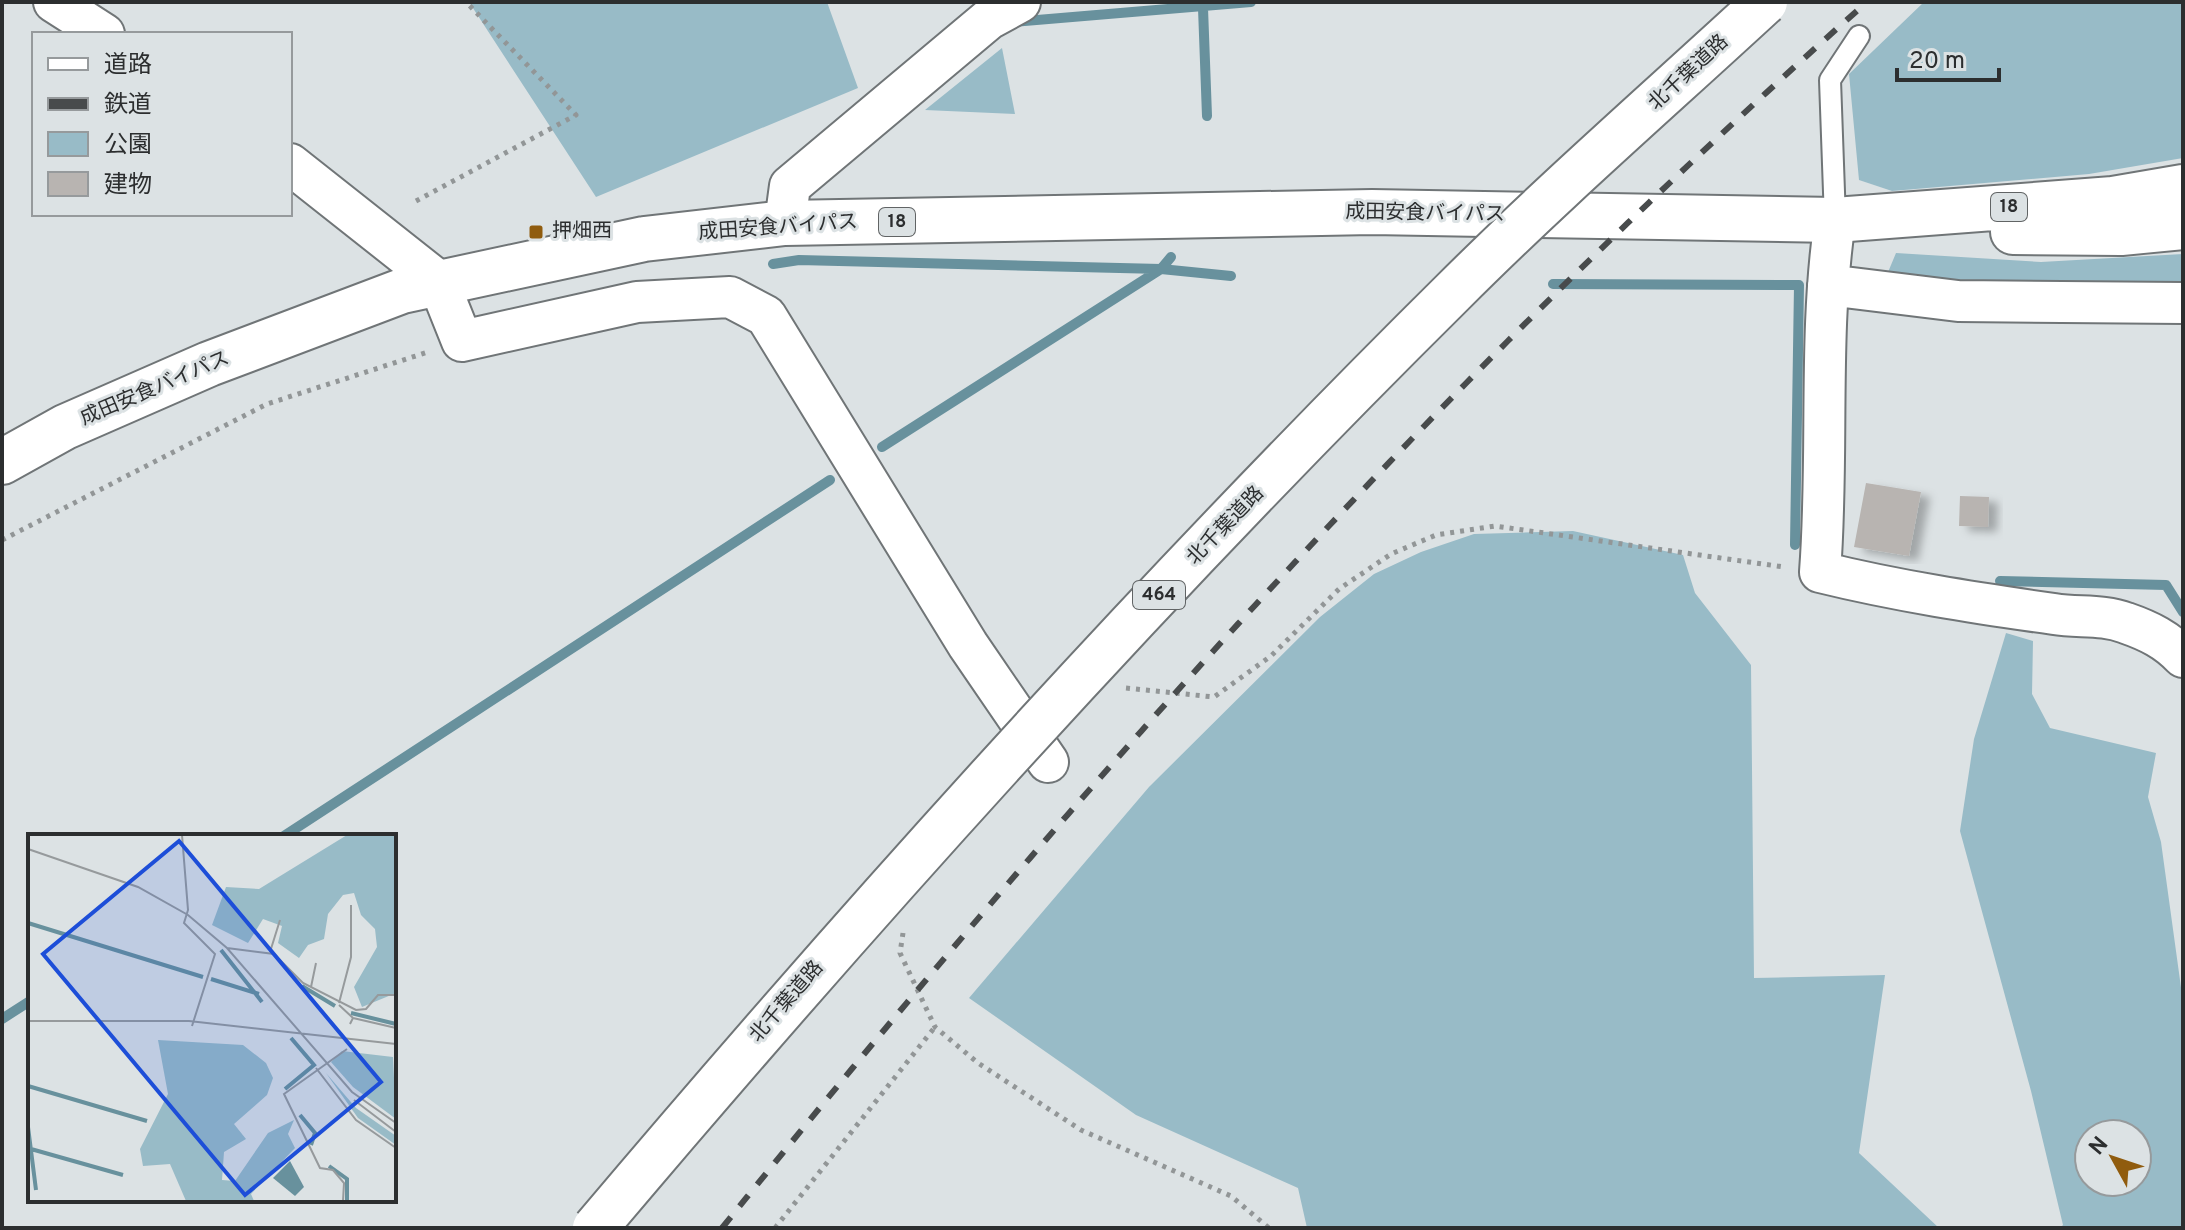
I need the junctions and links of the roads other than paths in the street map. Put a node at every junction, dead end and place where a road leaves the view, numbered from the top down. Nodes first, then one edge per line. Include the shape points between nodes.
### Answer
1 (54, 2) edge
2 (1765, 2) edge
3 (1006, 5) edge
4 (101, 32) edge
5 (1859, 36) dead end
6 (292, 166) edge
7 (2183, 187) edge
8 (1835, 220) junction
9 (785, 223) junction
10 (2183, 227) edge
11 (438, 281) junction
12 (1828, 285) junction
13 (2183, 303) edge
14 (2, 462) edge
15 (2183, 657) edge
16 (1048, 762) dead end
17 (595, 1228) edge

1 - 4 street
2 - 17 main road, 北千葉道路 / 464, bridge via 1454,290 1010,751 799,987
3 - 9 street via 790,186
5 - 8 lane via 1830,80
6 - 11 street
7 - 8 main road, 成田安食バイパス / 18 via 2113,199
8 - 9 main road, 成田安食バイパス / 18 via 1372,212
8 - 10 main road, 成田安食バイパス / 18 via 2017,232 2121,233
8 - 12 street
9 - 11 main road, 成田安食バイパス / 18 via 644,239
11 - 14 main road, 成田安食バイパス / 18 via 209,364 65,427
11 - 16 street via 462,341 637,302 730,297 766,316 968,645
12 - 13 street via 1958,301
12 - 15 street via 1820,572 2059,615 2095,615 2167,640

